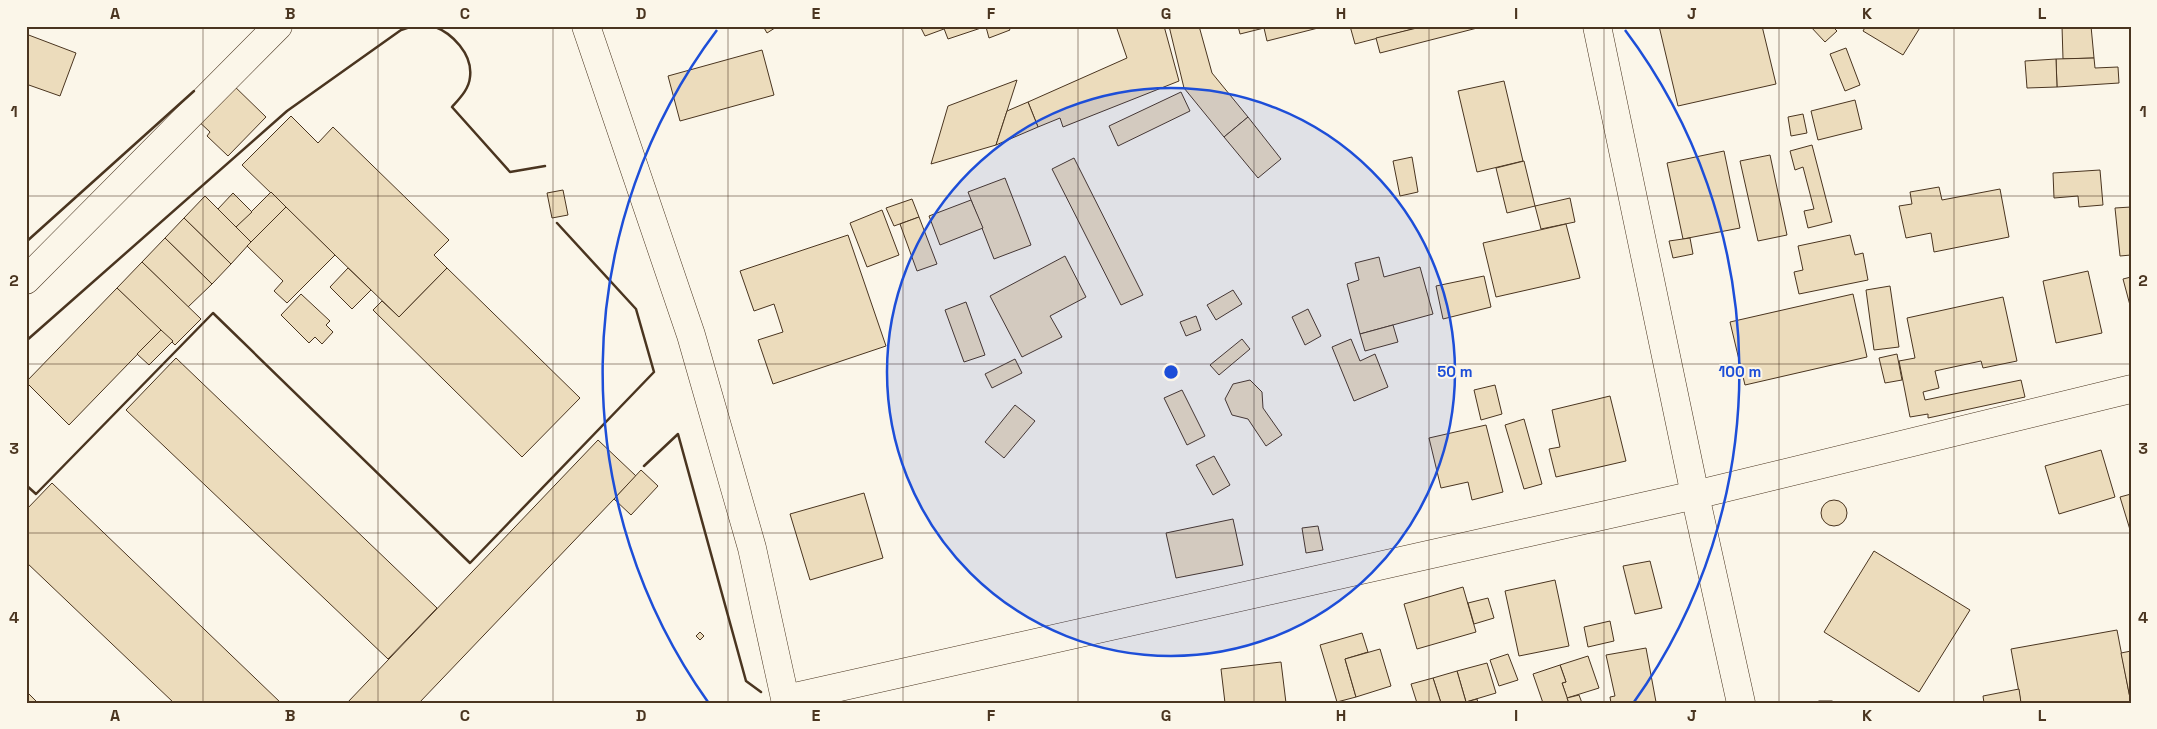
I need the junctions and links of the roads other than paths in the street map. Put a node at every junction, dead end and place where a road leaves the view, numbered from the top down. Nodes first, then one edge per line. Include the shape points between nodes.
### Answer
1 (278, 26) edge
2 (586, 26) edge
3 (1597, 26) edge
4 (26, 280) edge
5 (2131, 389) edge
6 (1695, 495) junction
7 (786, 701) edge
8 (1741, 703) edge

1 - 4 street
2 - 7 street via 691,336 752,548
3 - 6 street
5 - 6 street
6 - 7 street
6 - 8 street

